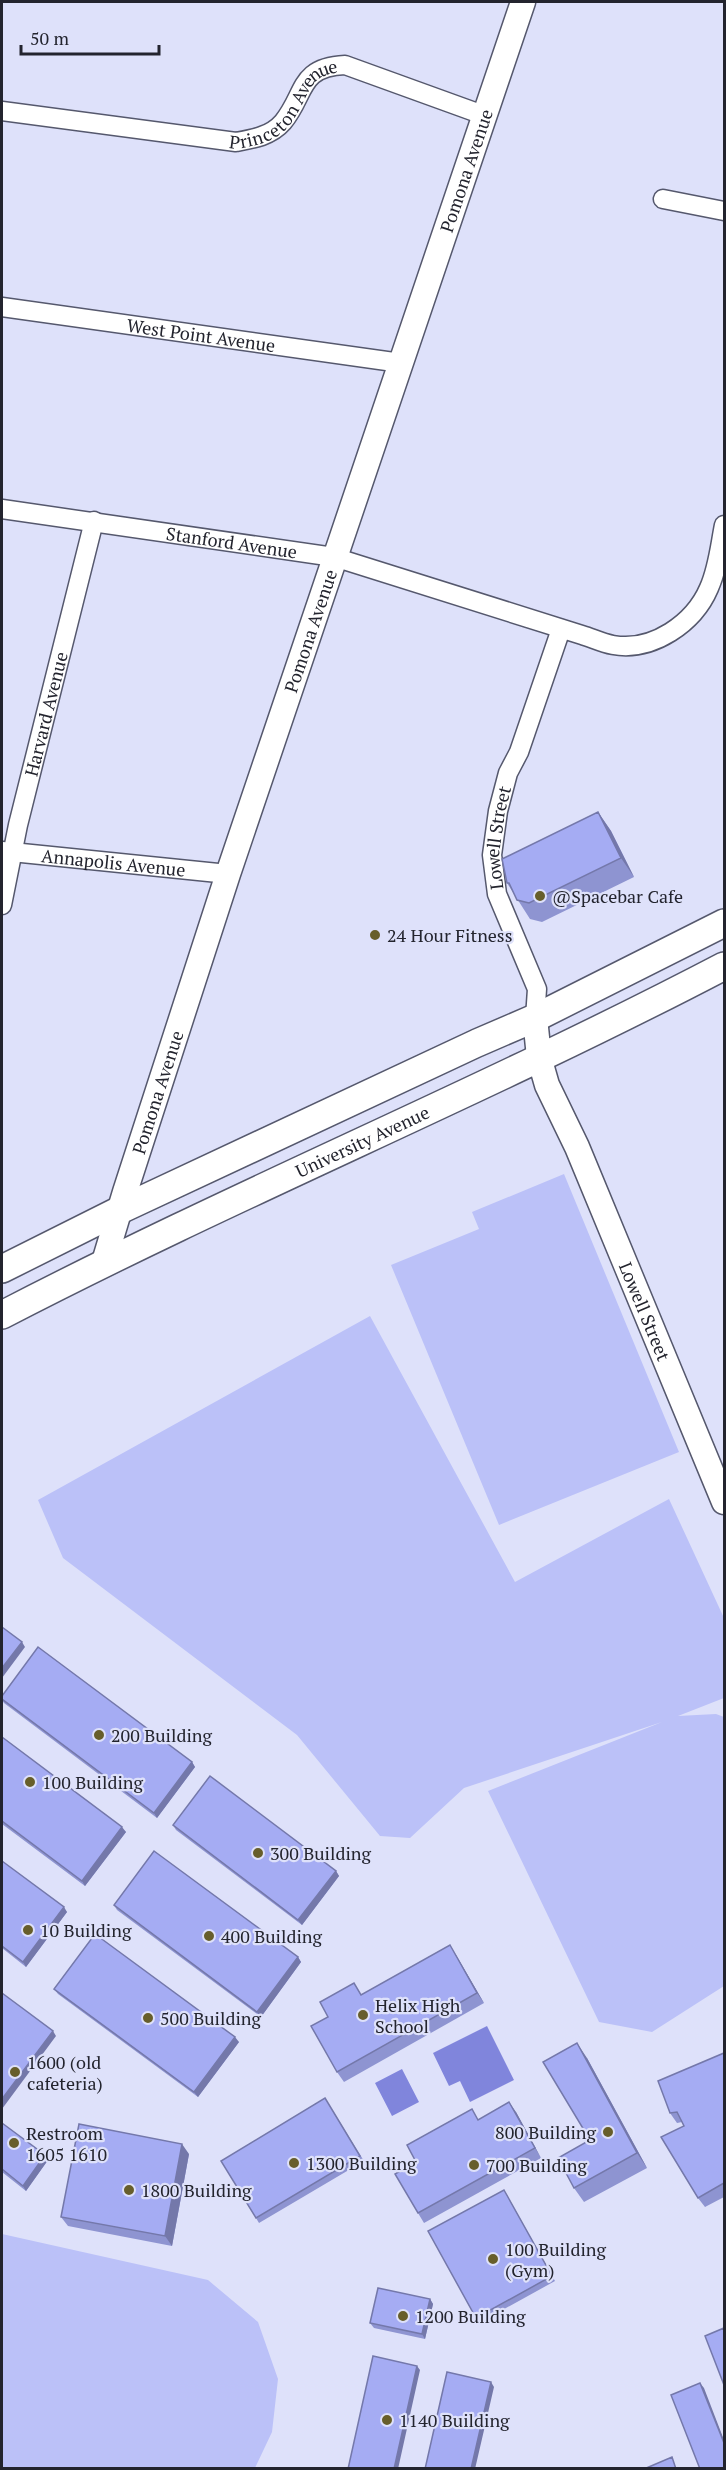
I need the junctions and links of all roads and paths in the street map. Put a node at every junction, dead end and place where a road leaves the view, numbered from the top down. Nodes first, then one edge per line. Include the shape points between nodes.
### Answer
1 (523, 2) edge
2 (2, 111) edge
3 (486, 116) junction
4 (663, 199) dead end
5 (724, 212) edge
6 (2, 308) edge
7 (401, 363) junction
8 (2, 509) edge
9 (94, 521) junction
10 (724, 525) edge
11 (334, 556) junction
12 (561, 629) junction
13 (7, 851) edge
14 (228, 874) junction
15 (2, 905) edge
16 (724, 923) edge
17 (724, 966) edge
18 (535, 1018) junction
19 (539, 1057) junction
20 (120, 1210) junction
21 (104, 1262) junction
22 (2, 1269) edge
23 (2, 1315) edge
24 (724, 1502) edge

1 - 3 street, Pomona Avenue
2 - 3 street, Princeton Avenue via 236,142 265,136 283,122 306,81 324,69 345,65
3 - 7 street, Pomona Avenue
4 - 5 street
6 - 7 street, West Point Avenue
7 - 11 street, Pomona Avenue
8 - 9 street, Stanford Avenue
9 - 11 street, Stanford Avenue
9 - 13 street, Harvard Avenue
10 - 12 street via 710,586 696,611 674,630 647,642 613,645
11 - 12 street, Stanford Avenue
11 - 14 street, Pomona Avenue
12 - 18 street, Lowell Street via 519,752 508,772 492,855 497,894 537,989
13 - 14 street, Annapolis Avenue
13 - 15 street, Harvard Avenue
14 - 20 street, Pomona Avenue
16 - 18 main road
17 - 19 main road, University Avenue
18 - 19 street, Lowell Street
18 - 20 main road
19 - 21 main road, University Avenue
19 - 24 street, Lowell Street via 547,1085 581,1156
20 - 21 street, Pomona Avenue
20 - 22 main road
21 - 23 main road, University Avenue

